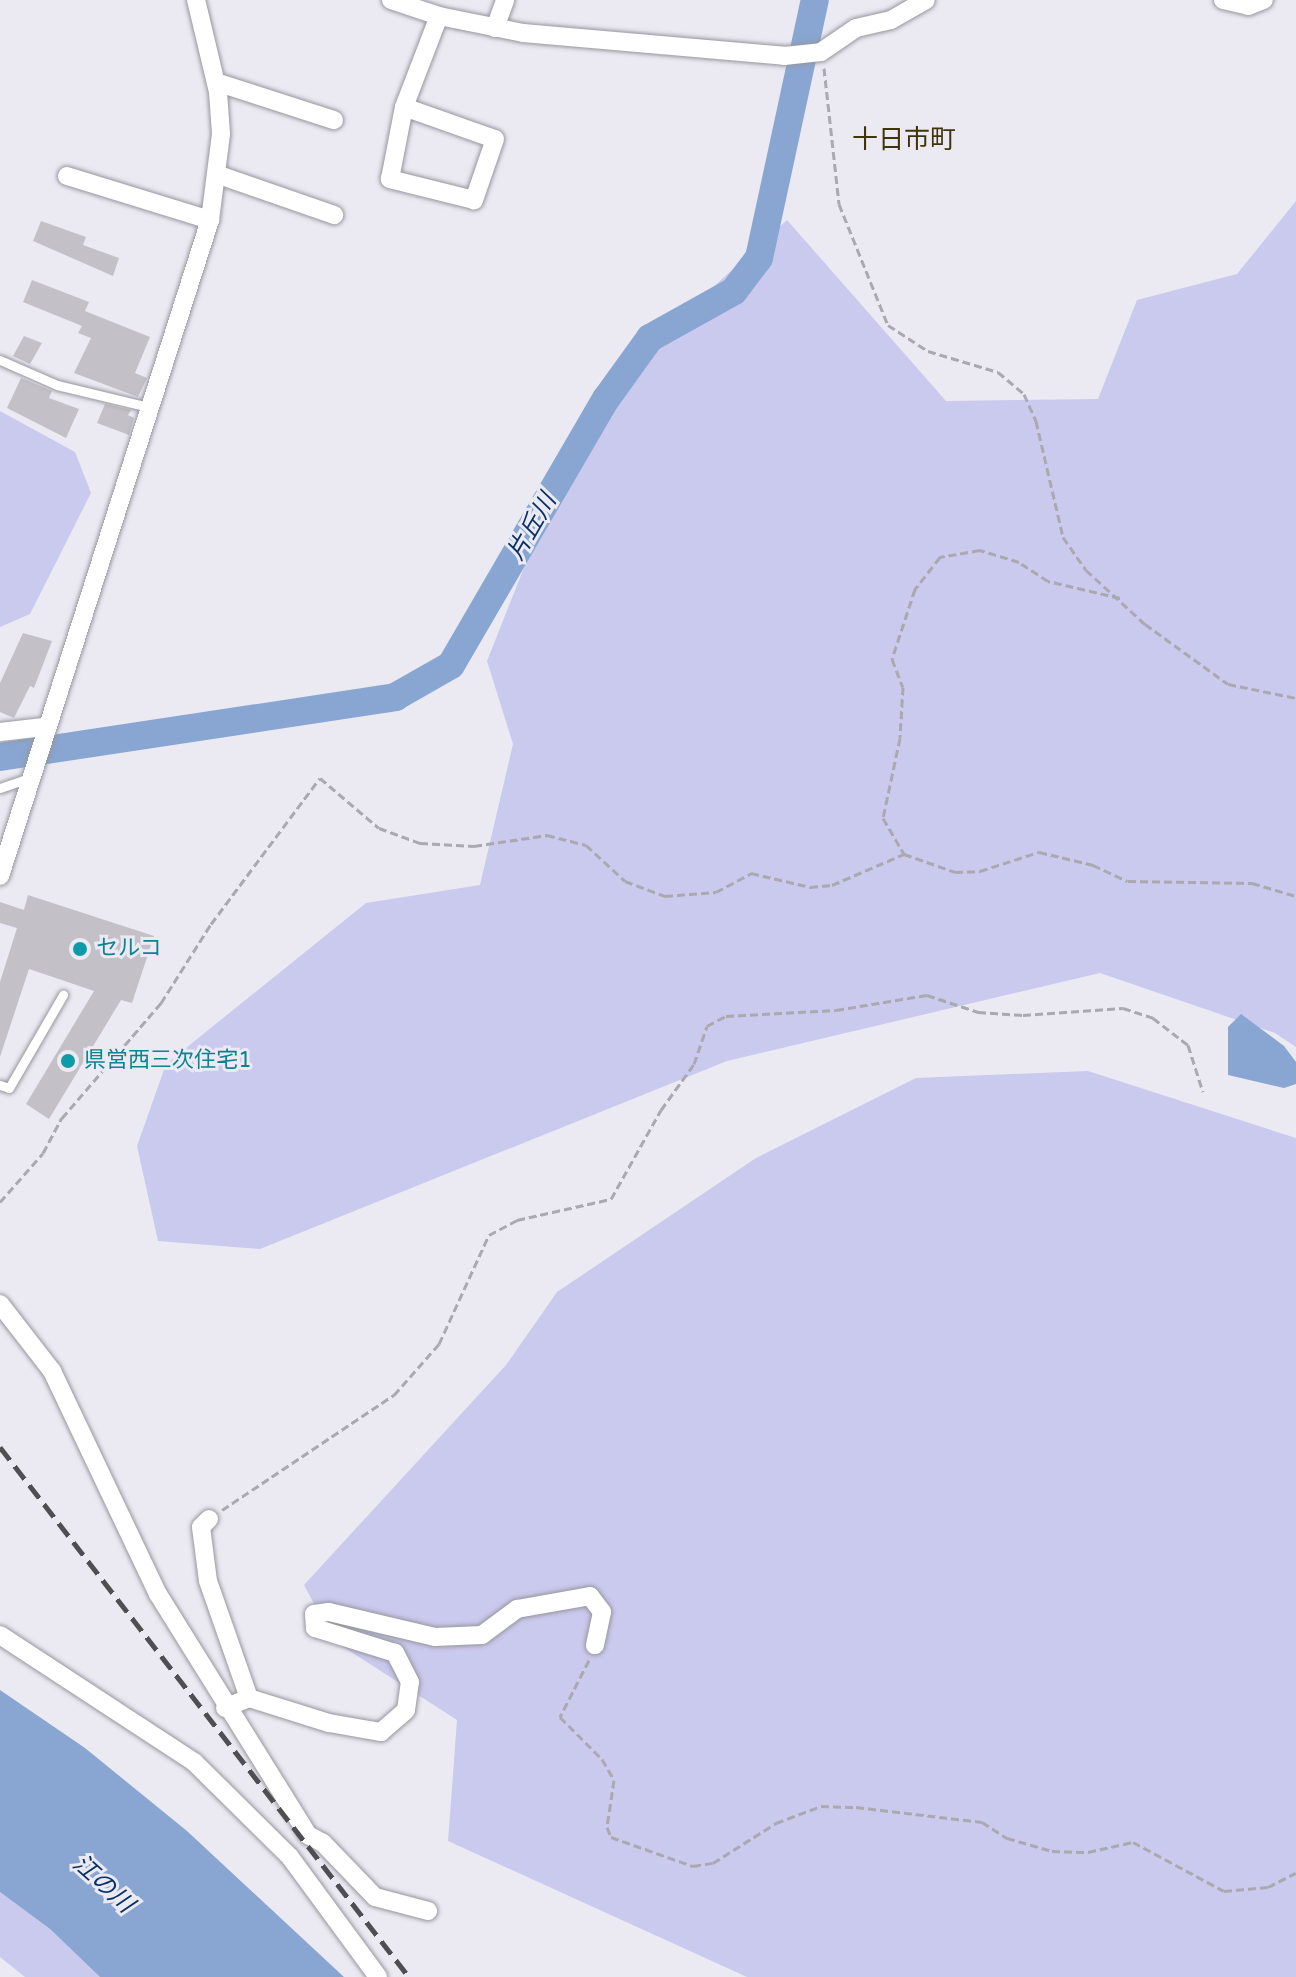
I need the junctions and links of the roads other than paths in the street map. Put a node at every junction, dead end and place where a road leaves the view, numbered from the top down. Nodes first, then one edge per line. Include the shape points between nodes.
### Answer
1 (196, 0) edge
2 (505, 0) edge
3 (926, 0) edge
4 (1223, 0) edge
5 (1264, 0) edge
6 (401, 2) edge
7 (439, 16) junction
8 (495, 28) junction
9 (216, 82) junction
10 (404, 107) junction
11 (334, 120) dead end
12 (219, 175) junction
13 (67, 176) dead end
14 (334, 215) dead end
15 (210, 220) junction
16 (0, 360) edge
17 (153, 408) junction
18 (0, 732) edge
19 (42, 732) junction
20 (31, 772) junction
21 (0, 788) edge
22 (0, 876) edge
23 (63, 995) dead end
24 (0, 1085) edge
25 (0, 1304) edge
26 (209, 1519) road end
27 (0, 1635) edge
28 (595, 1645) road end
29 (249, 1698) junction
30 (225, 1708) junction
31 (308, 1835) junction
32 (290, 1857) junction
33 (428, 1911) dead end
34 (378, 1977) edge

1 - 9 street
2 - 8 street
3 - 8 street via 891,20 856,28 818,53 794,55 631,45
4 - 5 street via 1248,6
6 - 7 street
7 - 8 street
7 - 10 street
9 - 11 street
9 - 12 street
10 - 10 street via 495,139 474,200 390,179
12 - 14 street
12 - 15 street
13 - 15 street
15 - 17 street
16 - 17 lane via 57,385
17 - 19 street
18 - 19 street
19 - 20 street
20 - 21 lane
20 - 22 street
23 - 24 lane via 9,1088
25 - 30 street via 52,1371 158,1594
26 - 29 street via 201,1527 208,1581
27 - 32 street via 194,1762
28 - 29 street via 602,1612 590,1596 517,1609 482,1635 435,1637 329,1612 314,1614 315,1628 395,1653 410,1682 406,1710 381,1732 329,1723
29 - 30 street
30 - 31 street
31 - 32 street
31 - 33 street via 323,1843 375,1897
32 - 34 street

